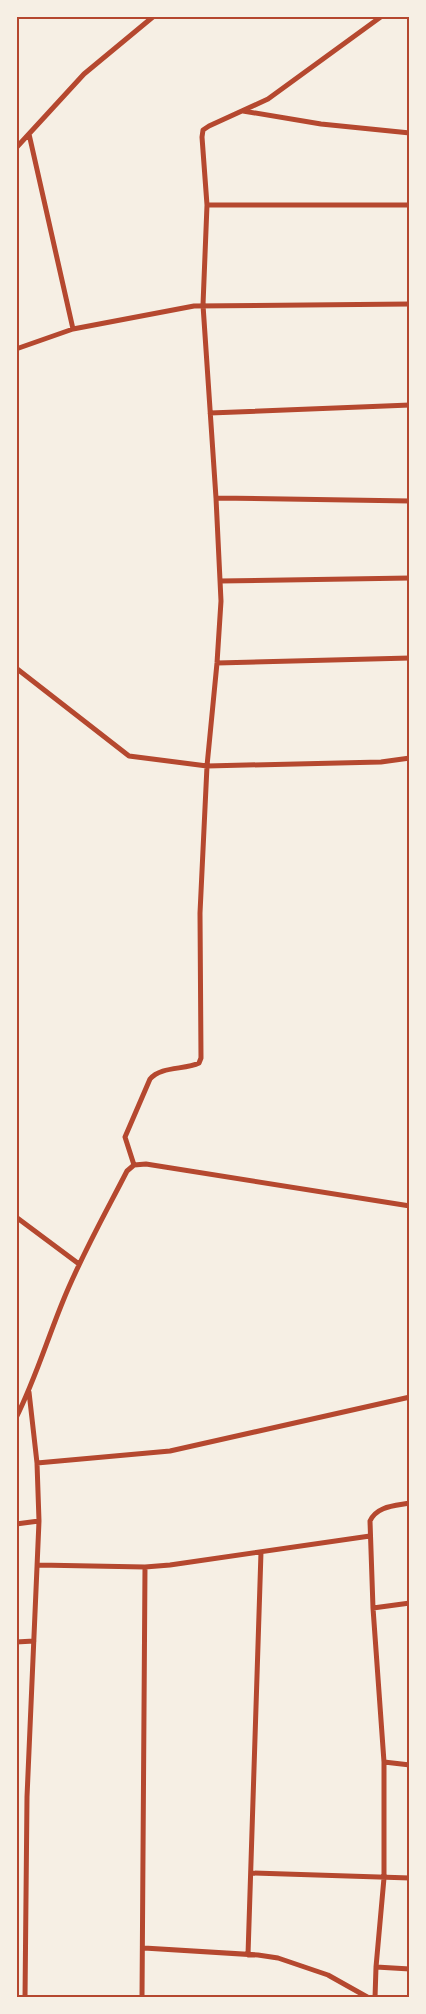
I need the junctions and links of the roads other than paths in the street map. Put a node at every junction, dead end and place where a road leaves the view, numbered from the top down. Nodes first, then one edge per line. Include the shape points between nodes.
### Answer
1 (154, 16) edge
2 (382, 16) edge
3 (242, 111) junction
4 (30, 134) junction
5 (410, 134) edge
6 (16, 148) edge
7 (207, 205) junction
8 (410, 205) edge
9 (203, 304) junction
10 (410, 304) edge
11 (73, 329) junction
12 (16, 349) edge
13 (410, 405) edge
14 (210, 413) junction
15 (216, 498) junction
16 (410, 501) edge
17 (410, 578) edge
18 (220, 580) junction
19 (410, 658) edge
20 (217, 663) junction
21 (16, 668) edge
22 (410, 758) edge
23 (207, 766) junction
24 (134, 1165) junction
25 (410, 1206) edge
26 (16, 1217) edge
27 (79, 1264) junction
28 (29, 1392) junction
29 (410, 1397) edge
30 (16, 1418) edge
31 (38, 1463) junction
32 (410, 1502) edge
33 (39, 1521) junction
34 (16, 1524) edge
35 (370, 1536) junction
36 (261, 1552) junction
37 (38, 1566) junction
38 (145, 1567) junction
39 (410, 1603) edge
40 (373, 1608) junction
41 (34, 1641) junction
42 (16, 1642) edge
43 (384, 1762) junction
44 (410, 1765) edge
45 (251, 1873) junction
46 (384, 1878) junction
47 (410, 1878) edge
48 (144, 1948) junction
49 (248, 1955) junction
50 (376, 1967) junction
51 (410, 1969) edge
52 (25, 1998) edge
53 (142, 1998) edge
54 (369, 1998) edge
55 (375, 1998) edge

1 - 4 street via 97,62
2 - 3 street via 268,99
3 - 5 street
3 - 7 street via 204,130
4 - 6 street
4 - 11 street
7 - 8 street
7 - 9 street
9 - 10 street
9 - 11 street
9 - 14 street
11 - 12 street
13 - 14 street
14 - 15 street
15 - 16 street
15 - 18 street
17 - 18 street
18 - 20 street
19 - 20 street
20 - 23 street
21 - 23 street via 129,756
22 - 23 street via 381,762
23 - 24 street via 200,926 201,1058 194,1066 154,1074 150,1079 125,1137
24 - 25 street via 146,1164
24 - 27 street via 127,1171
26 - 27 street
27 - 28 street
28 - 30 street
28 - 31 street
29 - 31 street via 170,1451
31 - 33 street
32 - 35 street via 374,1512
33 - 34 street
33 - 37 street
35 - 36 street
35 - 40 street
36 - 38 street
36 - 45 street
37 - 38 street
37 - 41 street
38 - 48 street
39 - 40 street
40 - 43 street
41 - 42 street
41 - 52 street via 27,1797
43 - 44 street
43 - 46 street
45 - 46 street
45 - 49 street
46 - 47 street
46 - 50 street
48 - 49 street
48 - 53 street
49 - 54 street via 278,1958 328,1975
50 - 51 street
50 - 55 street

